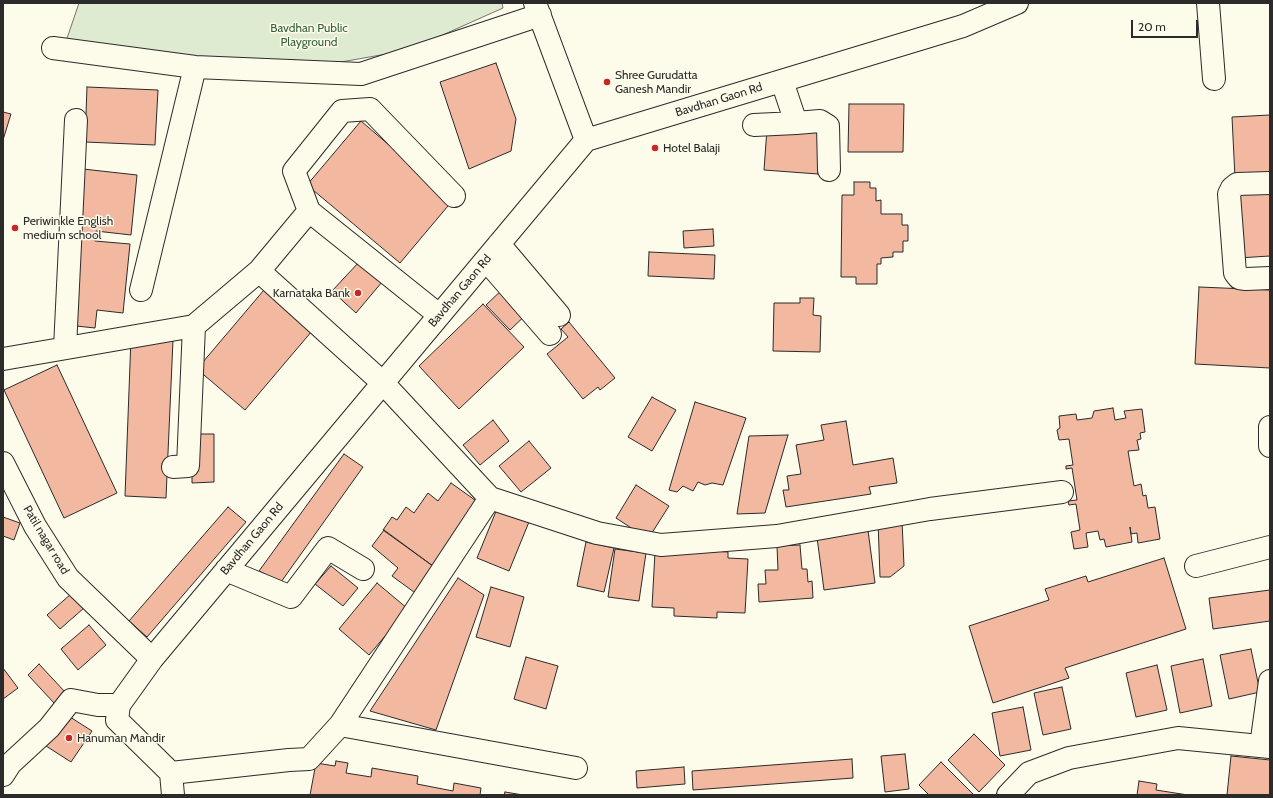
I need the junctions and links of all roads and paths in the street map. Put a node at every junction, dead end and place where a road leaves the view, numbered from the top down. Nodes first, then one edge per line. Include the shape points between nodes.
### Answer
1 (1017, 3) edge
2 (1208, 3) edge
3 (537, 9) edge
4 (53, 48) dead end
5 (195, 67) junction
6 (1214, 79) dead end
7 (782, 81) junction
8 (76, 120) dead end
9 (796, 123) junction
10 (754, 125) dead end
11 (586, 140) junction
12 (829, 170) dead end
13 (1270, 183) edge
14 (454, 196) dead end
15 (309, 211) junction
16 (499, 244) junction
17 (486, 260) junction
18 (259, 271) junction
19 (1270, 278) edge
20 (141, 290) dead end
21 (559, 315) dead end
22 (440, 316) junction
23 (194, 326) junction
24 (550, 334) dead end
25 (65, 348) junction
26 (3, 359) edge
27 (383, 383) junction
28 (1270, 428) edge
29 (1270, 446) edge
30 (3, 463) edge
31 (173, 467) dead end
32 (1056, 493) dead end
33 (490, 498) junction
34 (1270, 547) edge
35 (1196, 566) dead end
36 (363, 569) dead end
37 (226, 570) junction
38 (152, 659) junction
39 (1270, 681) edge
40 (118, 705) junction
41 (340, 725) junction
42 (1266, 746) edge
43 (576, 768) dead end
44 (171, 774) junction
45 (3, 775) edge
46 (173, 795) edge
47 (1008, 795) edge

1 - 7 street, Bavdhan Gaon Rd via 963,26
2 - 6 street
3 - 5 street via 361,74
3 - 11 street
4 - 5 street
5 - 20 street
7 - 9 street
7 - 11 street, Bavdhan Gaon Rd
8 - 25 street
9 - 10 street
9 - 12 street via 820,121 828,126
11 - 16 street, Bavdhan Gaon Rd
13 - 19 street via 1237,184 1229,194 1236,273 1239,278
14 - 15 street via 370,109 342,111 294,171
15 - 18 street
15 - 22 street
16 - 17 street, Bavdhan Gaon Rd
16 - 21 street
17 - 22 street, Bavdhan Gaon Rd
17 - 24 street
18 - 23 street
18 - 27 street
22 - 27 street, Bavdhan Gaon Rd
23 - 25 street
23 - 31 street via 188,466
25 - 26 street
27 - 33 street
27 - 37 street, Bavdhan Gaon Rd
28 - 29 street
30 - 38 street, Patil nagar road via 35,526 68,578
32 - 33 street via 930,509 777,536 661,546 597,533
33 - 41 street
34 - 35 street
36 - 37 street via 328,548 291,597
37 - 38 street, Bavdhan Gaon Rd
38 - 40 street, Bavdhan Gaon Rd
39 - 42 street
40 - 44 street via 117,720
40 - 45 street via 98,705 71,700 49,728 10,764
41 - 43 street
41 - 44 street via 309,760 289,760
42 - 47 street via 1178,738 1069,758 1029,773
44 - 46 street

